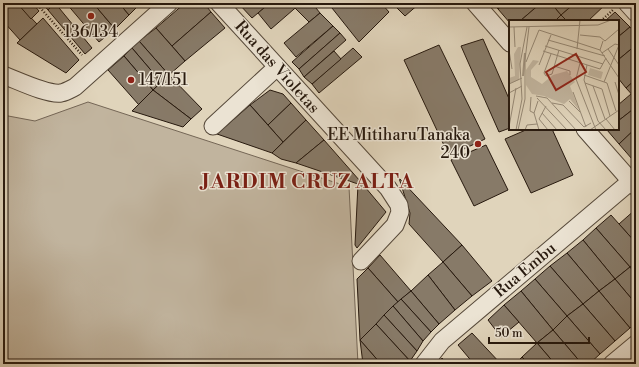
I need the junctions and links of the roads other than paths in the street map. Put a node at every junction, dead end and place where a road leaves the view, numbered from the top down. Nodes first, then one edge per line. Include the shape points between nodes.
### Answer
1 (169, 3) edge
2 (219, 3) edge
3 (475, 3) edge
4 (621, 5) edge
5 (636, 13) edge
6 (509, 42) edge
7 (277, 67) junction
8 (3, 75) edge
9 (213, 126) dead end
10 (586, 130) edge
11 (633, 184) edge
12 (361, 261) dead end
13 (636, 344) edge
14 (424, 364) edge
15 (612, 364) edge

1 - 8 street via 68,91 46,92
2 - 7 street, Rua das Violetas
3 - 6 street
4 - 5 street
7 - 9 street
7 - 12 street, Rua das Violetas via 388,188 399,205 400,212 395,225
10 - 11 street
11 - 14 street, Rua Embu via 442,341
13 - 15 street

